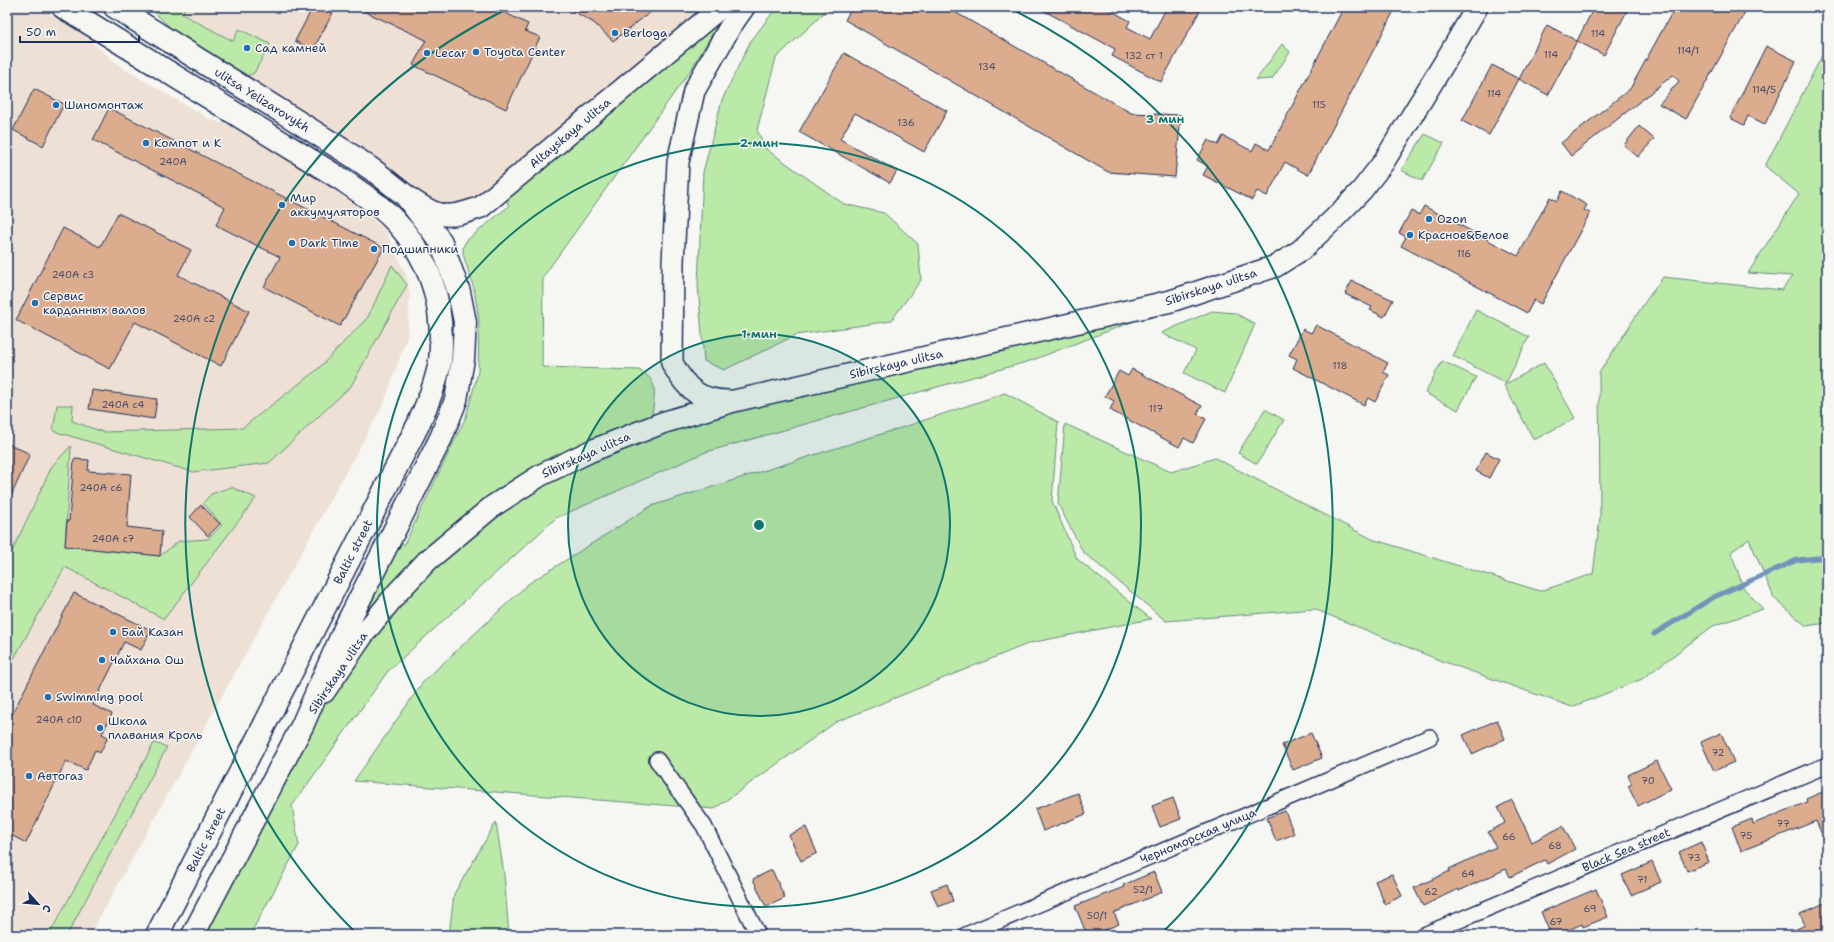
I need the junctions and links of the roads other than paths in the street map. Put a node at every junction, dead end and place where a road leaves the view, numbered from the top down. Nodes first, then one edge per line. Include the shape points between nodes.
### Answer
1 (63, 7) edge
2 (115, 7) edge
3 (721, 7) edge
4 (744, 7) edge
5 (1476, 7) edge
6 (341, 179) joint
7 (406, 196) junction
8 (734, 401) junction
9 (302, 726) junction
10 (1430, 737) dead end
11 (657, 760) dead end
12 (1827, 765) edge
13 (158, 935) edge
14 (193, 935) edge
15 (758, 935) edge
16 (966, 935) edge
17 (1424, 935) edge

1 - 6 main road, ulitsa Yelizarovykh
2 - 7 main road, ulitsa Yelizarovykh via 354,157
3 - 7 main road, Altayskaya ulitsa via 481,207 461,215 444,216 428,211
4 - 8 main road via 694,91 678,162 673,262 672,363 680,378 697,394 720,401
5 - 8 main road, Sibirskaya ulitsa via 1379,168 1333,220 1301,250 1276,266 1171,301
6 - 13 main road, Baltic street via 368,197 394,220 420,254 436,296 441,326 441,360 432,394 418,425
7 - 9 main road via 441,242 459,292 465,322 463,359 456,400 441,438 346,626
8 - 9 main road, Sibirskaya ulitsa via 662,423 591,451 541,475 493,506 427,561 397,593 363,635
9 - 14 main road
10 - 16 street, Черноморская улица
11 - 15 street via 704,826
12 - 17 street, Black Sea street

